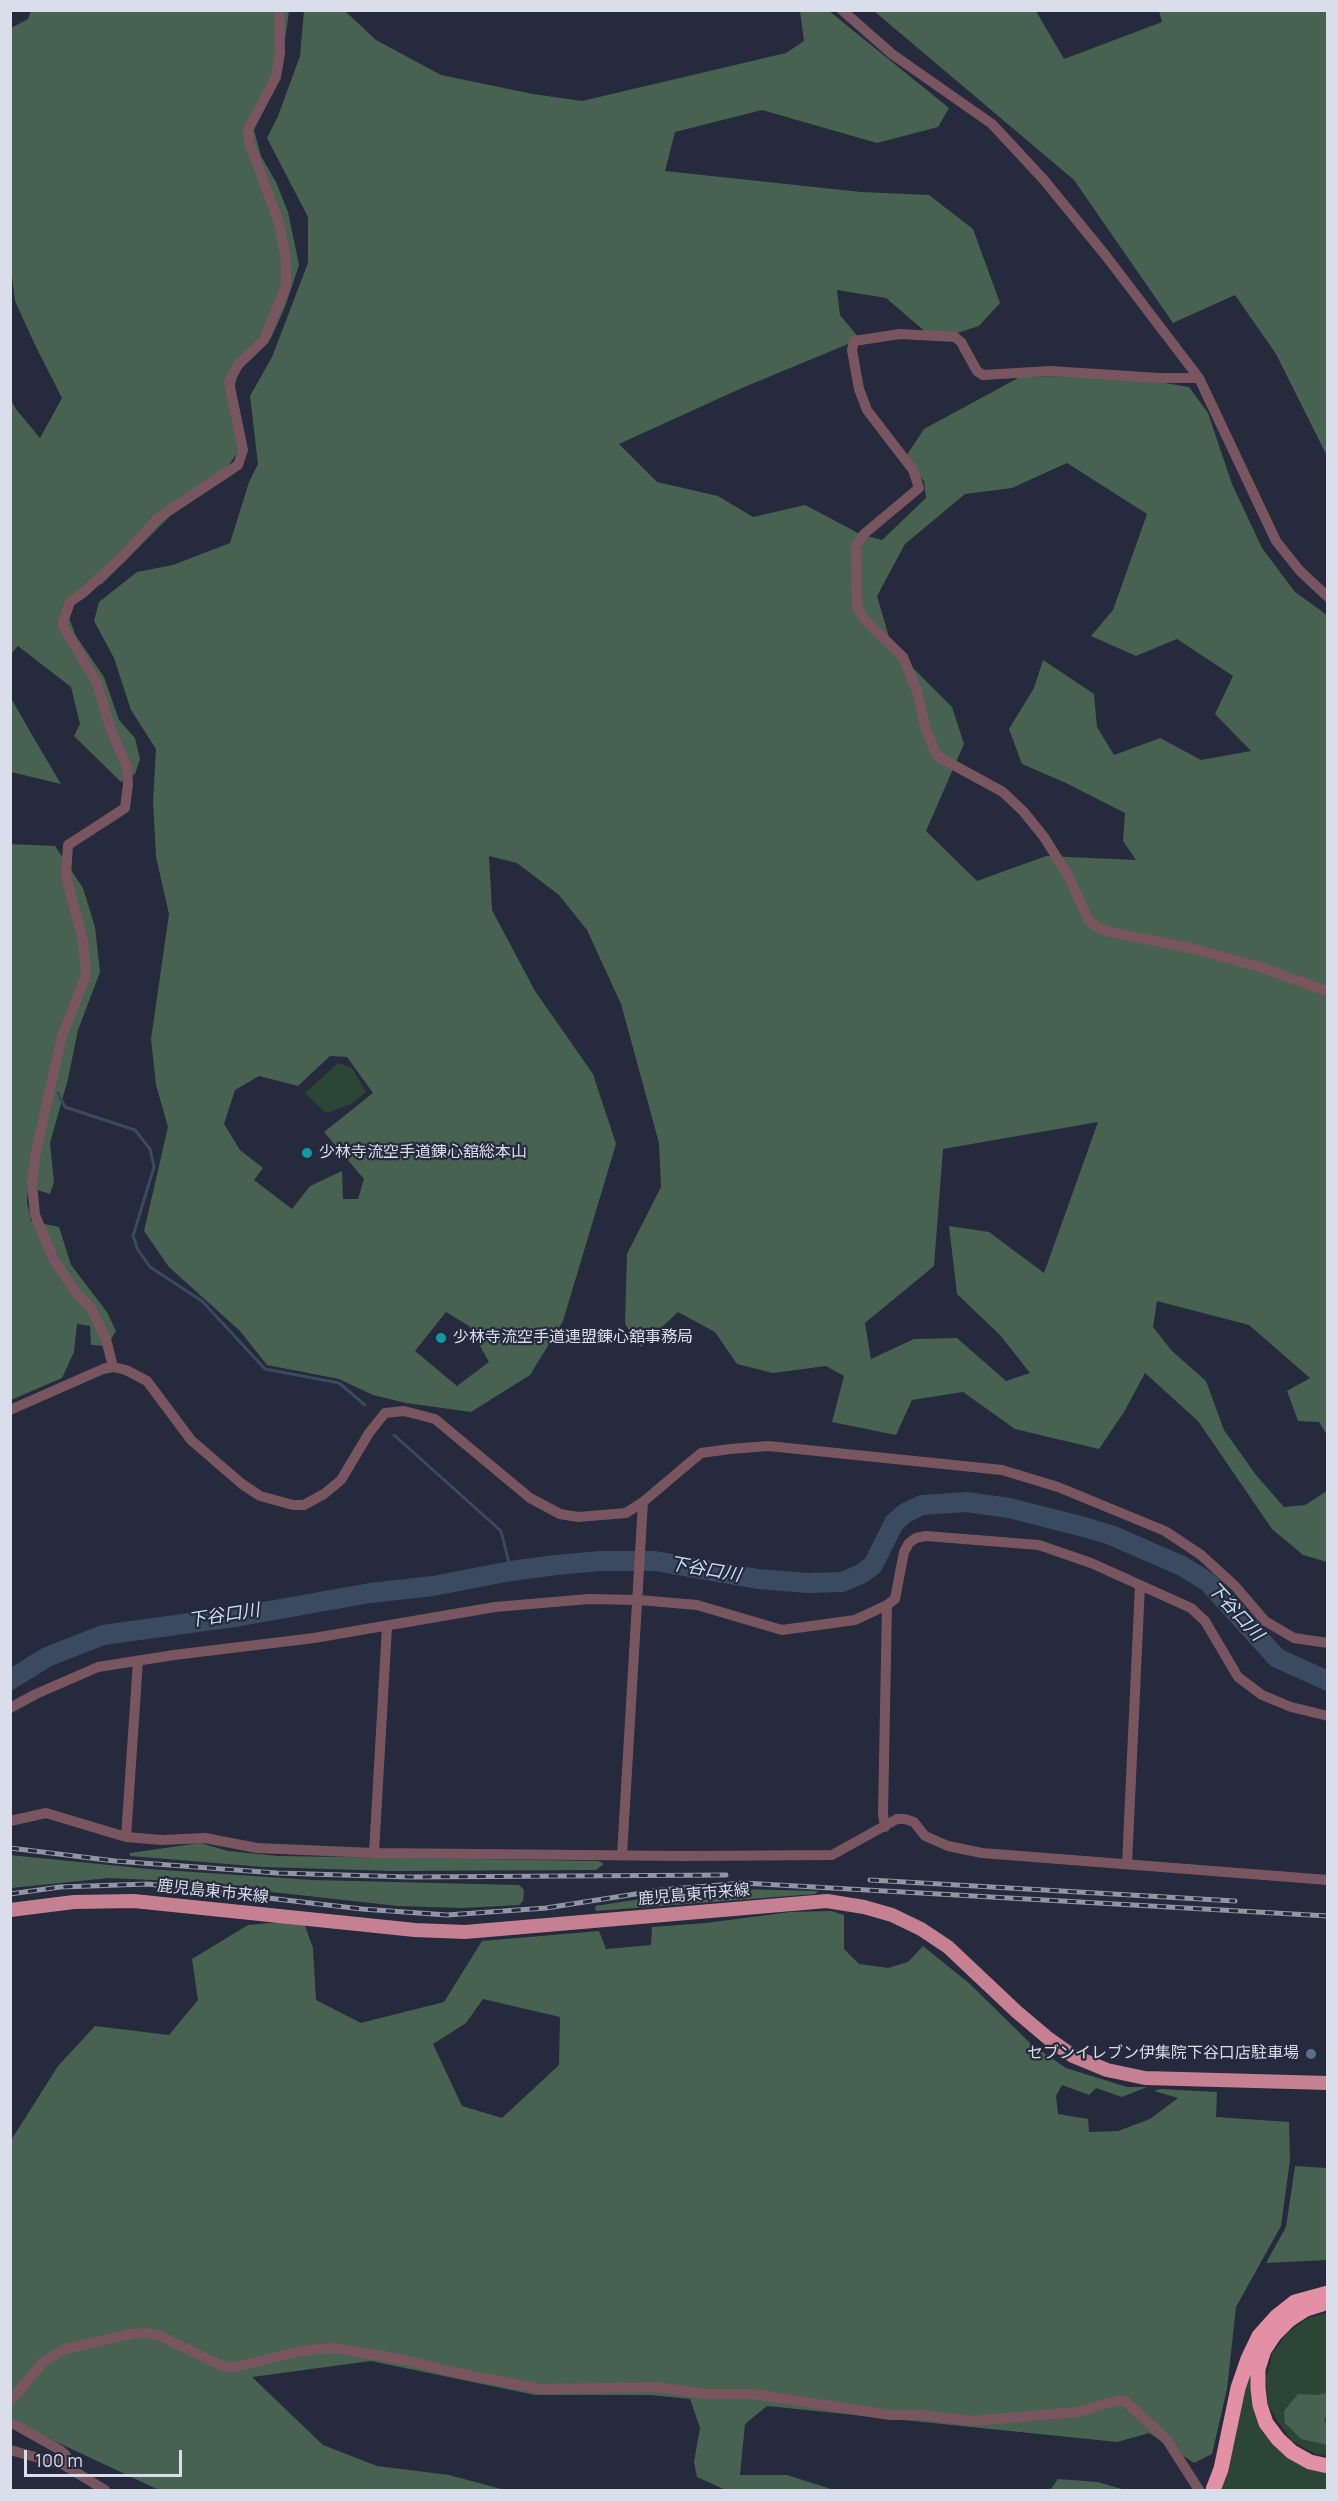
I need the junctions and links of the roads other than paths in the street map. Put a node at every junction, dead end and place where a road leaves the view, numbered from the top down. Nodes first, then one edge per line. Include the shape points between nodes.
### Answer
1 (279, 10) edge
2 (842, 10) edge
3 (1199, 378) junction
4 (1328, 597) edge
5 (1324, 990) dead end
6 (113, 1367) junction
7 (10, 1410) edge
8 (643, 1502) junction
9 (1140, 1585) junction
10 (639, 1600) junction
11 (887, 1605) junction
12 (387, 1627) junction
13 (1328, 1643) edge
14 (138, 1661) junction
15 (10, 1708) edge
16 (1328, 1716) edge
17 (10, 1821) edge
18 (885, 1827) junction
19 (126, 1837) junction
20 (374, 1853) junction
21 (622, 1855) junction
22 (1127, 1864) junction
23 (1328, 1880) edge
24 (10, 1910) edge
25 (1328, 2083) edge
26 (1328, 2293) edge
27 (1328, 2303) edge
28 (10, 2399) edge
29 (10, 2422) edge
30 (10, 2450) edge
31 (64, 2465) junction
32 (1328, 2466) edge
33 (105, 2490) edge
34 (1199, 2490) edge
35 (1213, 2490) edge

1 - 6 street via 276,77 248,130 279,223 286,286 264,340 238,365 229,382 243,450 238,465 158,518 115,563 69,602 62,625 97,683 111,730 128,767 128,784 125,808 68,845 66,876 83,941 86,975 62,1036 32,1183 35,1215 54,1260 91,1308 106,1339
2 - 3 street via 892,54 992,124 1099,247
3 - 4 street via 1276,541
3 - 5 street via 1050,371 983,375 955,337 900,334 854,341 859,389 867,410 913,470 919,488 864,534 856,546 857,607 863,618 903,657 937,756 1003,792 1023,811 1069,877 1089,921 1110,932 1257,966
6 - 7 street
6 - 8 street via 147,1382 191,1440 242,1484 277,1502 304,1505 324,1494 341,1480 385,1413 404,1411 435,1419 530,1497 560,1514 578,1517 626,1512
8 - 10 street
8 - 13 street via 701,1453 740,1448 768,1446 1002,1470 1058,1487 1165,1531 1235,1586 1265,1621 1294,1638
9 - 11 street via 1039,1545 926,1536 909,1543 898,1592
9 - 16 street via 1191,1608 1204,1621 1238,1677 1262,1695
9 - 22 street
10 - 11 street via 697,1605 783,1630 855,1620
10 - 12 street via 589,1599 495,1607
10 - 21 street
11 - 18 street
12 - 14 street
12 - 20 street
14 - 15 street via 98,1667
14 - 19 street
17 - 19 street via 46,1813
18 - 21 street via 832,1855
18 - 22 street via 905,1819 914,1822 925,1836 948,1846 982,1853
19 - 20 street via 205,1838 257,1848
20 - 21 street
22 - 23 street
24 - 25 main road, 鹿児島東市来線 via 134,1900 465,1932 827,1901 892,1915 921,1929 948,1947 1049,2039 1073,2056 1107,2070 1154,2079
26 - 35 highway via 1295,2302 1259,2336 1238,2388
27 - 32 highway via 1306,2309 1289,2320 1264,2350 1258,2369 1260,2405 1266,2423 1292,2452
28 - 34 street via 43,2362 65,2349 147,2333 222,2367 333,2348 541,2389 655,2387 707,2394 753,2394 890,2415 972,2421 1078,2412 1125,2401 1167,2440
29 - 31 street via 60,2450 66,2455
30 - 31 street
31 - 33 street

